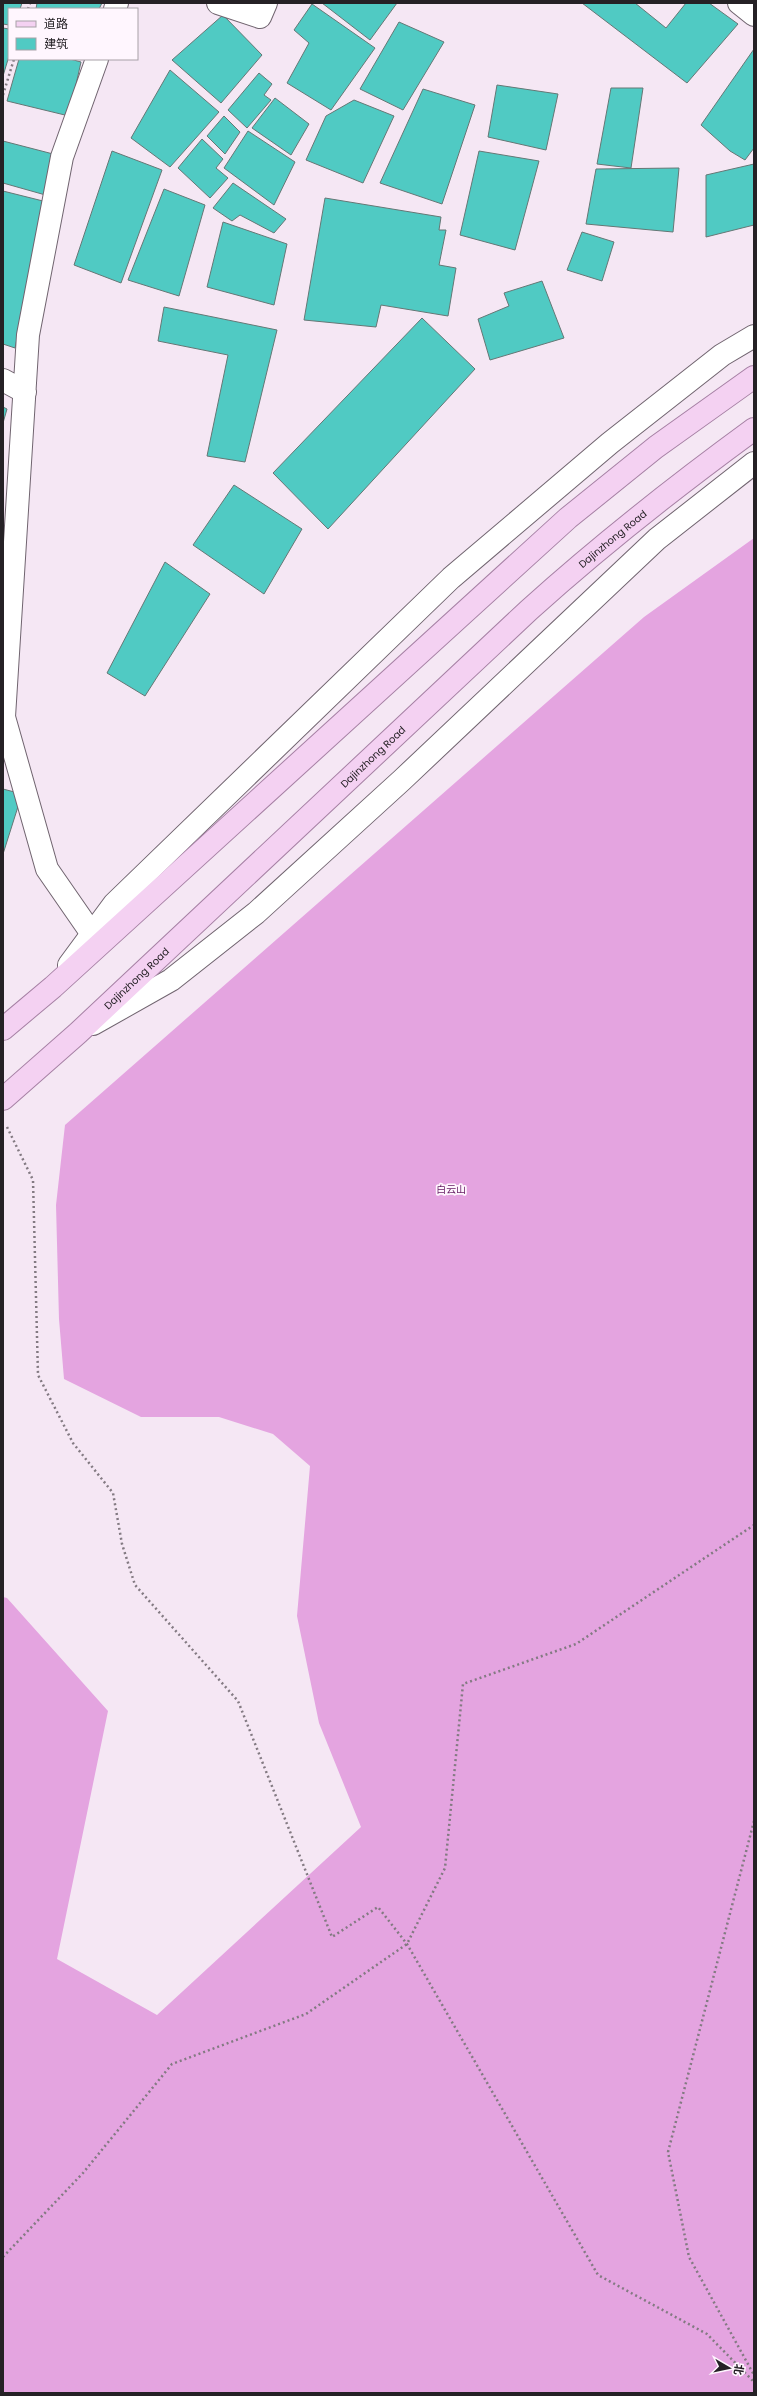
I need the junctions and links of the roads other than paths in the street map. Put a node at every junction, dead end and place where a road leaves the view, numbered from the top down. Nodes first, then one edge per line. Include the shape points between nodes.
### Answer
1 (218, 3) edge
2 (266, 3) edge
3 (739, 3) edge
4 (754, 15) edge
5 (97, 60) edge
6 (754, 336) edge
7 (754, 377) edge
8 (3, 380) edge
9 (25, 392) junction
10 (754, 429) edge
11 (754, 463) edge
12 (3, 717) edge
13 (92, 934) junction
14 (53, 987) junction
15 (3, 1028) edge
16 (78, 1033) junction
17 (3, 1099) edge

1 - 2 street via 260,17
3 - 4 street
5 - 9 street via 62,157 28,335
6 - 13 street via 722,355 610,443 451,578 114,904
7 - 14 main road via 656,448 568,518
8 - 9 street
9 - 12 street
10 - 16 main road, Dajinzhong Road via 682,482 540,600
11 - 16 street via 656,539 402,780 256,913 171,980
12 - 13 street via 47,869
13 - 14 street
14 - 15 main road
16 - 17 main road, Dajinzhong Road

